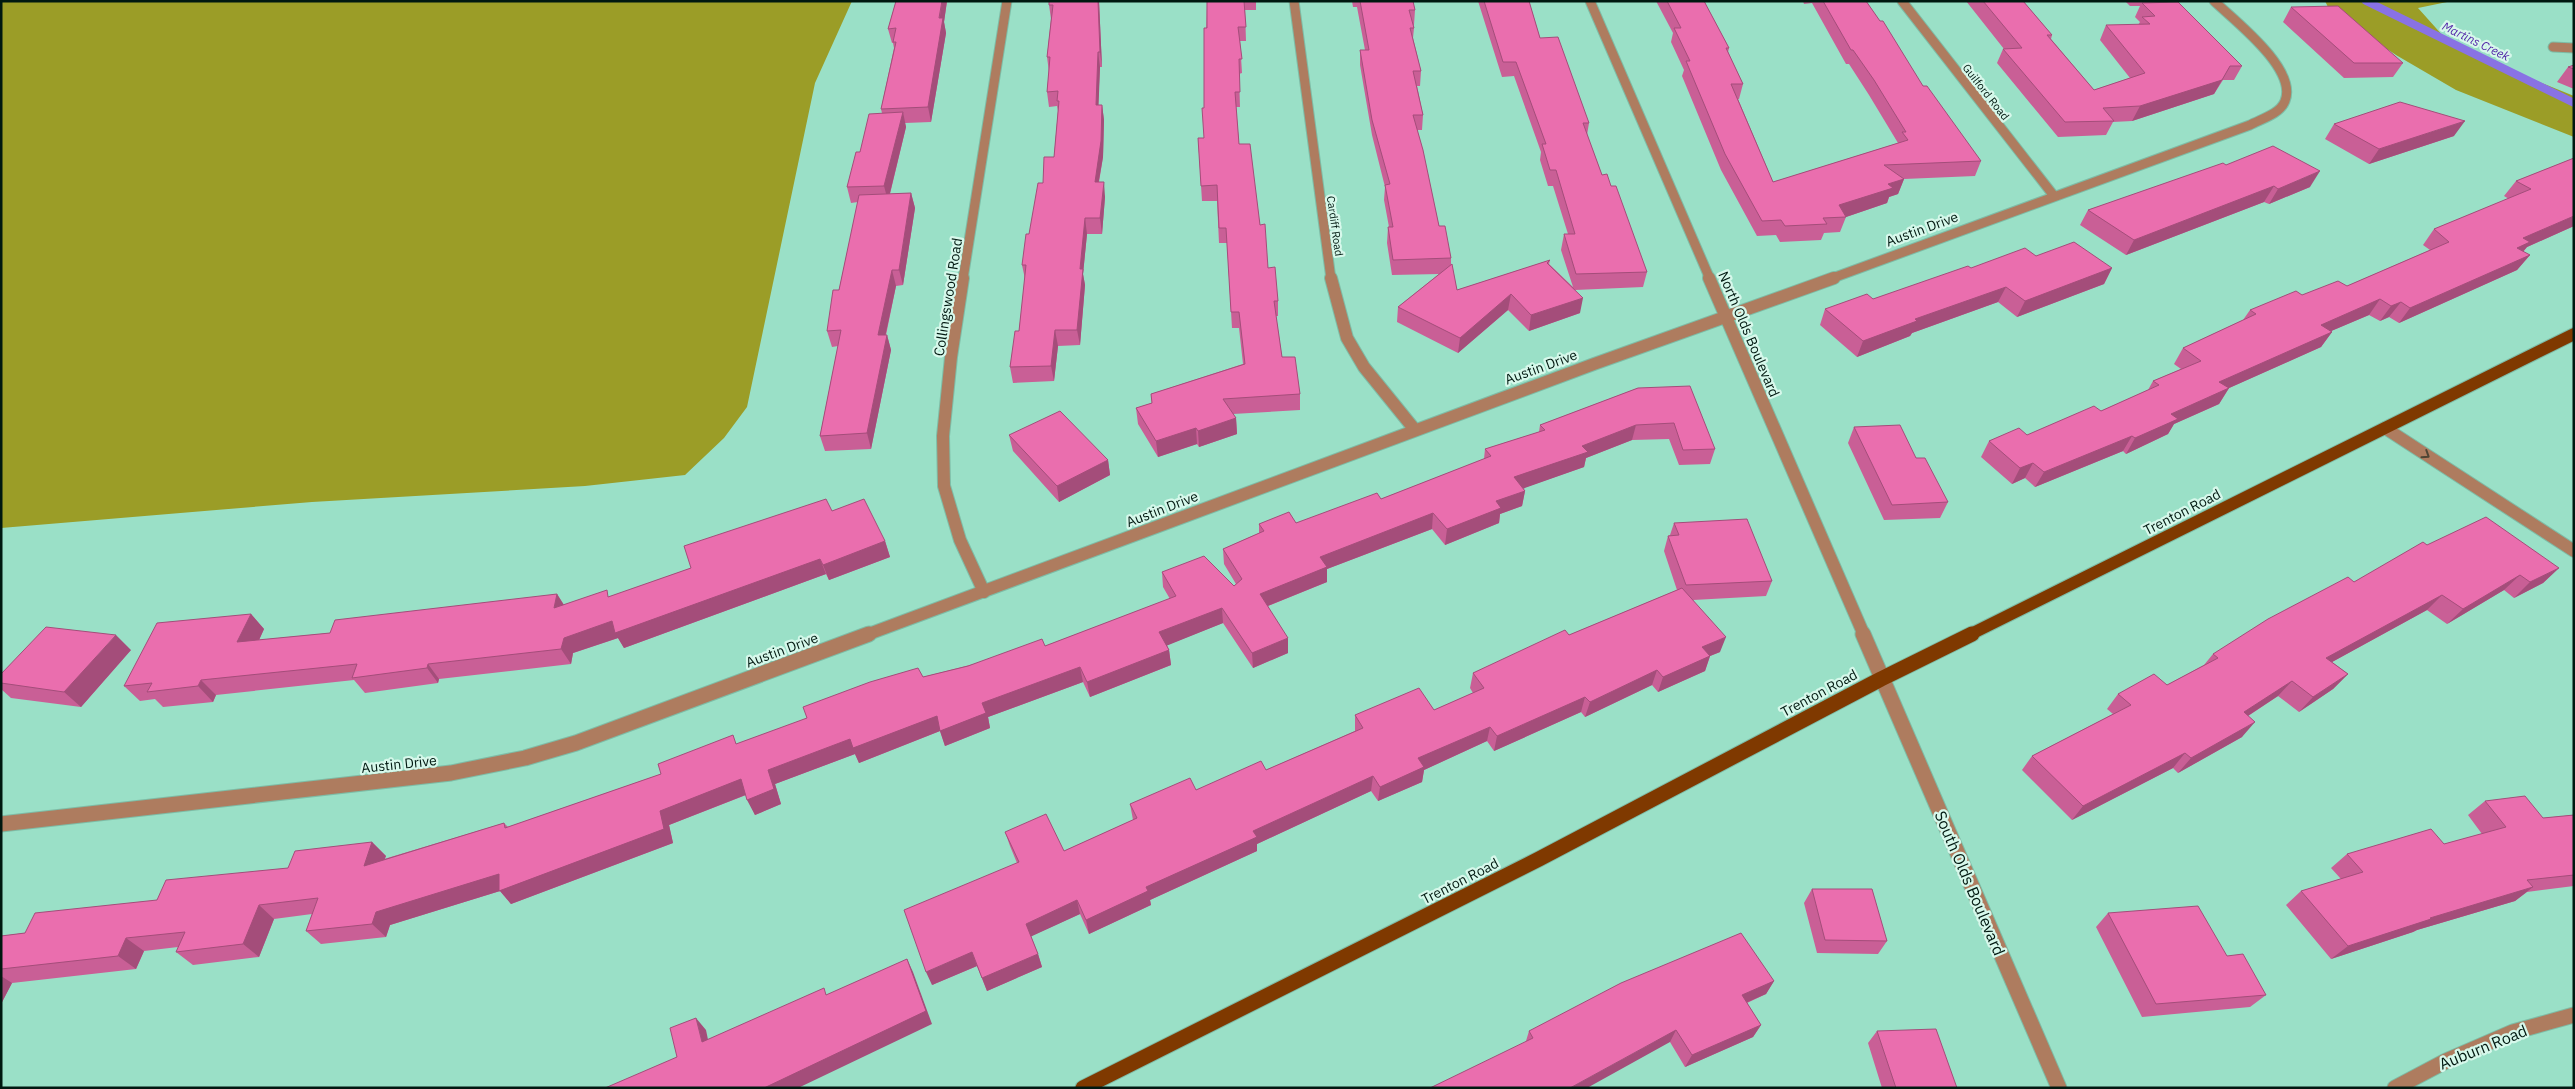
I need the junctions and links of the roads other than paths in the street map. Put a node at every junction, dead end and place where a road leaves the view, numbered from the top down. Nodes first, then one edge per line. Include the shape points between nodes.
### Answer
1 (1006, 1) edge
2 (1294, 1) edge
3 (1590, 1) edge
4 (1902, 1) edge
5 (2214, 1) edge
6 (2553, 47) dead end
7 (2574, 48) edge
8 (2054, 196) junction
9 (1726, 317) junction
10 (2574, 334) edge
11 (2385, 428) junction
12 (1415, 430) junction
13 (2574, 551) edge
14 (984, 592) junction
15 (1881, 679) junction
16 (1, 824) edge
17 (2574, 1014) edge
18 (1082, 1088) edge
19 (2058, 1088) edge
20 (2395, 1088) edge

1 - 14 street, Collingswood Road via 952,356 943,436 944,486 960,540
2 - 12 street, Cardiff Road via 1326,253 1335,300 1347,338 1364,367
3 - 9 street, North Olds Boulevard
4 - 8 street, Guilford Road
5 - 8 street, Austin Drive via 2284,74 2288,86 2285,102 2250,125
6 - 7 street
8 - 9 street, Austin Drive
9 - 12 street, Austin Drive
9 - 15 street, North Olds Boulevard
10 - 11 main road, Trenton Road
11 -> 13 street
11 - 15 main road, Trenton Road
12 - 14 street, Austin Drive
14 - 16 street, Austin Drive via 576,743 525,758 450,773
15 - 18 main road, Trenton Road via 1539,859
15 - 19 street, South Olds Boulevard
17 - 20 street, Auburn Road via 2513,1032 2446,1061

